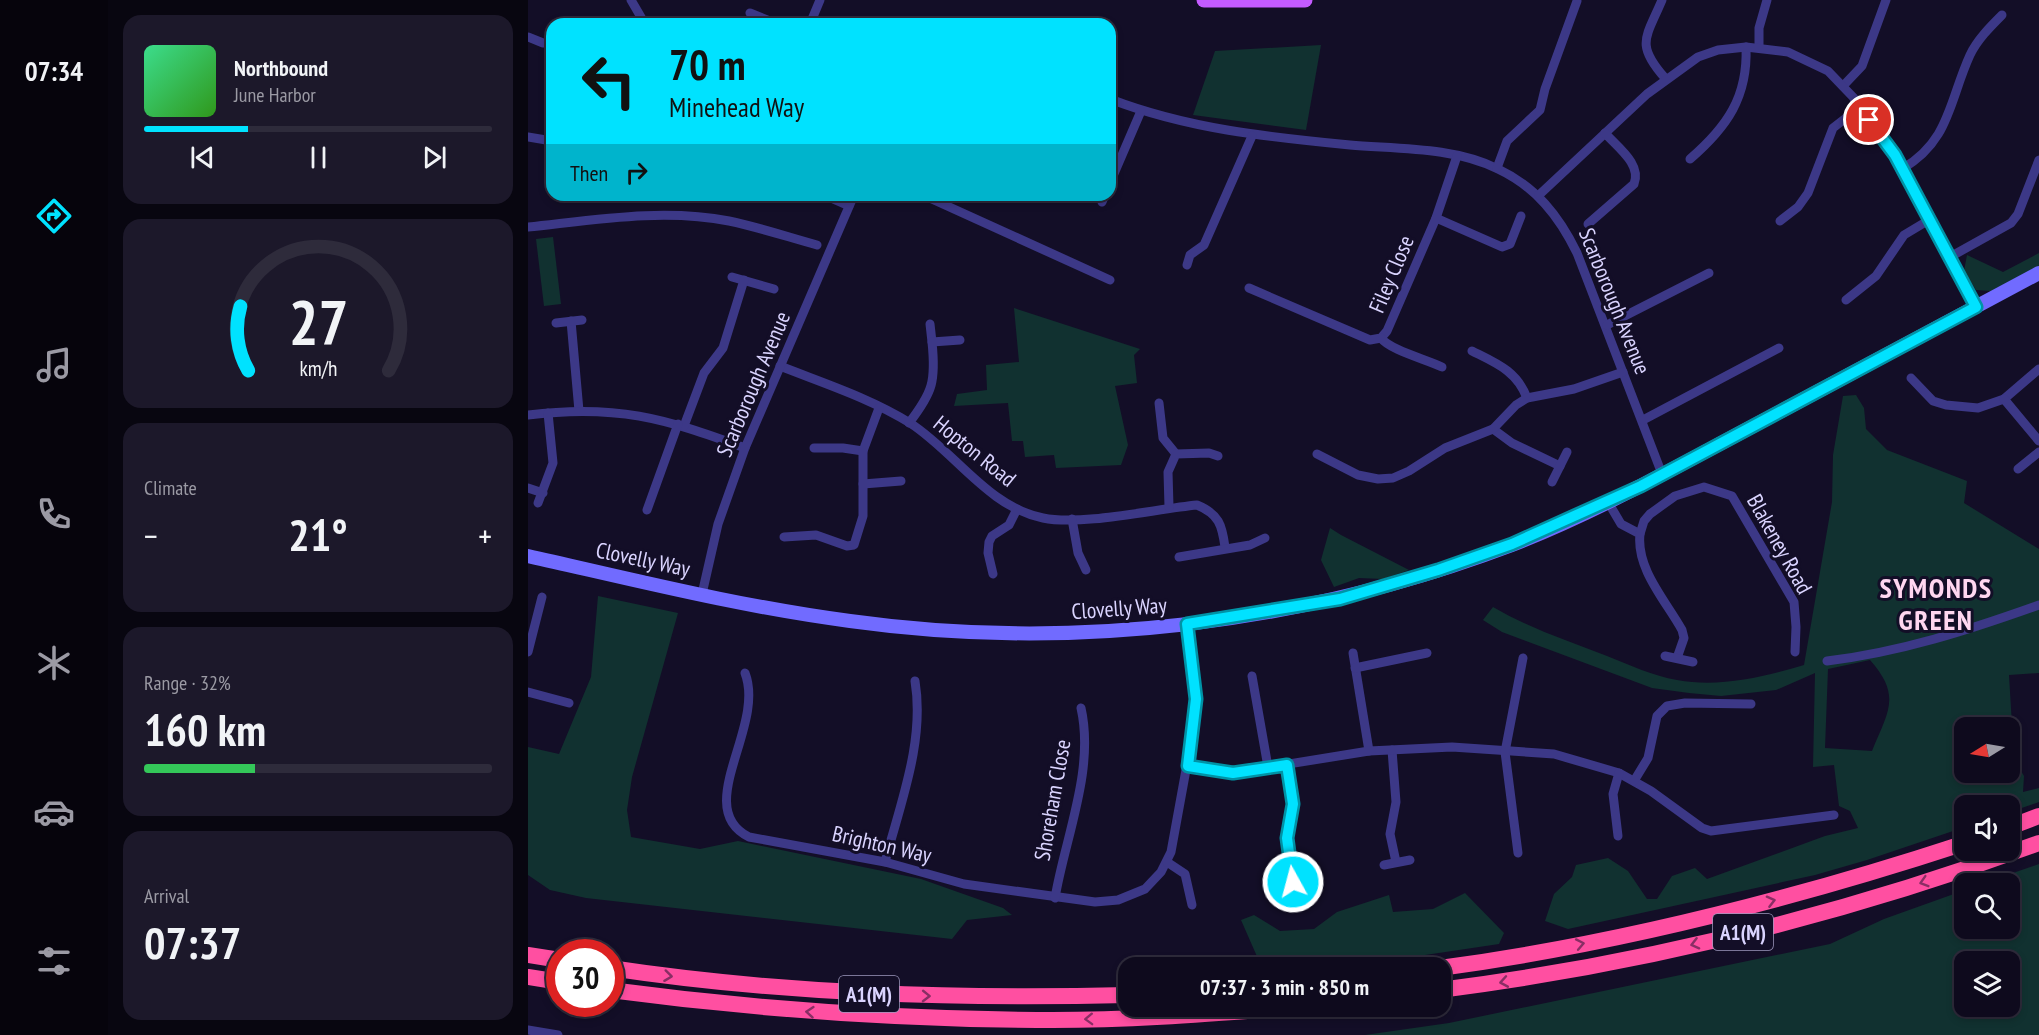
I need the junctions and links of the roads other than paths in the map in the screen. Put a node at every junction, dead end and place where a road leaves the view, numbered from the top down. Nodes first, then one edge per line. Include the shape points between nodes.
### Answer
1 (631, 0) edge
2 (820, 0) edge
3 (1204, 0) edge
4 (1305, 0) edge
5 (1662, 0) edge
6 (1767, 0) edge
7 (1886, 0) edge
8 (1576, 1) edge
9 (750, 13) dead end
10 (2002, 15) dead end
11 (642, 18) edge
12 (762, 18) edge
13 (812, 18) edge
14 (528, 37) edge
15 (543, 44) dead end
16 (1746, 47) junction
17 (1759, 47) junction
18 (1665, 78) junction
19 (1843, 86) junction
20 (1116, 101) edge
21 (1860, 107) junction
22 (1141, 111) junction
23 (1605, 134) junction
24 (1252, 136) junction
25 (528, 137) edge
26 (546, 140) edge
27 (1457, 156) junction
28 (1690, 159) dead end
29 (2039, 160) edge
30 (1497, 168) junction
31 (1116, 169) edge
32 (1902, 169) junction
33 (1539, 195) junction
34 (838, 201) edge
35 (851, 201) edge
36 (936, 201) edge
37 (849, 206) junction
38 (1521, 216) dead end
39 (1436, 218) junction
40 (1929, 220) junction
41 (1780, 221) dead end
42 (1588, 224) dead end
43 (528, 227) edge
44 (817, 245) dead end
45 (1950, 257) junction
46 (1187, 265) dead end
47 (1708, 273) dead end
48 (2039, 273) edge
49 (732, 277) dead end
50 (744, 280) junction
51 (1110, 280) dead end
52 (1249, 288) dead end
53 (774, 289) dead end
54 (1846, 300) dead end
55 (1976, 307) junction
56 (582, 320) dead end
57 (571, 321) junction
58 (556, 323) dead end
59 (930, 324) dead end
60 (1607, 325) junction
61 (1381, 338) junction
62 (960, 340) dead end
63 (932, 342) junction
64 (1779, 348) dead end
65 (1472, 351) dead end
66 (780, 366) junction
67 (1442, 367) dead end
68 (2039, 369) edge
69 (1623, 372) junction
70 (1911, 378) dead end
71 (1527, 398) junction
72 (2004, 399) junction
73 (1159, 403) dead end
74 (879, 408) junction
75 (579, 411) junction
76 (548, 412) junction
77 (528, 415) edge
78 (1643, 420) junction
79 (909, 423) junction
80 (681, 425) junction
81 (1492, 429) junction
82 (2039, 441) edge
83 (745, 448) junction
84 (814, 448) dead end
85 (863, 451) junction
86 (1567, 452) dead end
87 (2039, 452) edge
88 (1176, 454) junction
89 (1317, 454) dead end
90 (1218, 456) dead end
91 (1560, 466) junction
92 (2018, 469) dead end
93 (1662, 474) junction
94 (901, 481) dead end
95 (1552, 482) dead end
96 (862, 484) junction
97 (528, 488) edge
98 (543, 493) junction
99 (1608, 502) junction
100 (538, 503) dead end
101 (1169, 507) junction
102 (1017, 509) junction
103 (647, 510) dead end
104 (1072, 519) junction
105 (1640, 534) junction
106 (784, 537) dead end
107 (1265, 538) dead end
108 (1225, 548) junction
109 (528, 556) edge
110 (1179, 557) dead end
111 (1086, 570) dead end
112 (993, 574) dead end
113 (702, 594) junction
114 (542, 597) dead end
115 (2039, 605) edge
116 (1187, 624) junction
117 (1794, 652) dead end
118 (528, 653) edge
119 (1353, 653) dead end
120 (1427, 653) dead end
121 (1665, 656) dead end
122 (1523, 658) dead end
123 (1677, 658) junction
124 (1827, 661) dead end
125 (1693, 662) dead end
126 (1355, 668) junction
127 (746, 673) dead end
128 (1252, 676) dead end
129 (915, 681) dead end
130 (528, 692) edge
131 (569, 703) dead end
132 (1751, 704) dead end
133 (1081, 708) dead end
134 (1392, 750) junction
135 (1369, 751) junction
136 (1505, 752) junction
137 (1287, 765) junction
138 (1188, 766) junction
139 (1268, 767) junction
140 (1619, 773) junction
141 (1634, 781) junction
142 (1834, 815) dead end
143 (2039, 816) edge
144 (2020, 823) edge
145 (1618, 836) dead end
146 (2039, 843) edge
147 (1954, 846) edge
148 (1518, 853) dead end
149 (1410, 860) dead end
150 (885, 862) junction
151 (1167, 862) junction
152 (1396, 862) junction
153 (1384, 865) dead end
154 (1306, 880) dead end
155 (1293, 882) junction
156 (1281, 885) dead end
157 (1190, 894) junction
158 (1178, 897) dead end
159 (1055, 898) junction
160 (1192, 905) dead end
161 (528, 955) edge
162 (546, 958) edge
163 (1451, 967) edge
164 (624, 970) edge
165 (528, 977) edge
166 (546, 980) edge
167 (1451, 989) edge
168 (624, 992) edge
169 (1118, 996) edge
170 (1144, 1017) edge
171 (528, 1030) edge
172 (558, 1035) edge

1 - 11 street
2 - 13 street
3 - 4 main road
5 - 18 street via 1645,49
6 - 17 street via 1759,28
7 - 19 street via 1862,66
8 - 30 street via 1540,110 1507,141
9 - 12 street
10 - 32 street via 1976,45 1929,150
14 - 15 street
16 - 17 street
16 - 18 street via 1698,57
16 - 28 street via 1745,76 1728,120
17 - 19 street via 1810,61
18 - 23 street
19 - 21 street
20 - 22 street, Scarborough Avenue
21 - 32 street
21 - 41 street via 1833,128 1808,193
22 - 24 street, Scarborough Avenue
22 - 31 street
23 - 33 street
23 - 42 street via 1635,166 1637,176 1635,184
24 - 27 street, Scarborough Avenue
24 - 46 street via 1204,244 1190,255
25 - 26 street
27 - 30 street, Scarborough Avenue
27 - 39 street, Filey Close
29 - 45 street via 2011,223
30 - 33 street, Scarborough Avenue
32 - 40 street
33 - 60 street, Scarborough Avenue via 1563,225
34 - 37 street
35 - 37 street, Scarborough Avenue
36 - 51 street
37 - 66 street, Scarborough Avenue
38 - 39 street via 1510,244 1502,247
39 - 61 street, Filey Close
40 - 45 street
40 - 54 street via 1904,235 1876,276
43 - 44 street via 625,216 693,217 727,221
45 - 55 street
47 - 60 street
48 - 55 street, Clovelly Way
49 - 50 street
50 - 53 street
50 - 80 street via 723,348 704,373
52 - 61 street, Filey Close via 1370,340
55 - 93 street, Clovelly Way
56 - 57 street
57 - 58 street
57 - 75 street
59 - 63 street, Hopton Road
60 - 69 street, Scarborough Avenue
61 - 67 street via 1386,346
62 - 63 street
63 - 79 street, Hopton Road via 931,391
64 - 78 street
65 - 71 street via 1513,373
66 - 74 street, Hopton Road
66 - 83 street, Scarborough Avenue
68 - 72 street
69 - 71 street via 1574,389
69 - 78 street, Scarborough Avenue
70 - 72 street via 1934,401 1946,405 1978,408
71 - 81 street
72 - 82 street
73 - 88 street via 1163,438
74 - 79 street, Hopton Road
74 - 85 street
75 - 76 street
75 - 80 street via 631,413
76 - 77 street
76 - 98 street via 553,463
78 - 93 street, Scarborough Avenue
79 - 102 street, Hopton Road via 985,489
80 - 83 street
80 - 103 street
81 - 89 street via 1445,448 1393,478 1358,475
81 - 91 street
83 - 113 street, Scarborough Avenue via 713,542
84 - 85 street
85 - 96 street
86 - 91 street
87 - 92 street
88 - 90 street
88 - 101 street via 1168,472
91 - 95 street
93 - 99 street, Clovelly Way
94 - 96 street
96 - 106 street via 863,516 854,545 816,535
97 - 98 street
98 - 100 street
99 - 105 street via 1621,524
99 - 116 street, Clovelly Way via 1512,544 1340,599
101 - 104 street, Hopton Road
101 - 108 street, Hopton Road via 1197,505 1216,515 1222,524
102 - 104 street, Hopton Road via 1041,518
102 - 112 street, Hopton Road via 1009,525 989,542
104 - 111 street via 1078,553
105 - 117 street, Blakeney Road via 1650,514 1675,496 1704,487 1732,496 1794,602
105 - 123 street via 1644,566 1682,630 1684,638
107 - 108 street via 1250,545
108 - 110 street
109 - 113 street, Clovelly Way
113 - 116 street, Clovelly Way via 850,621 952,631 1058,633
114 - 118 street
115 - 124 street via 1925,643
116 - 138 street, Brighton Way via 1196,699
119 - 126 street
120 - 126 street
121 - 123 street
122 - 136 street
123 - 125 street
126 - 135 street
127 - 150 street, Brighton Way via 748,718 726,794 725,807 731,823 749,837
128 - 139 street
129 - 150 street via 914,748
130 - 131 street
132 - 141 street via 1667,706 1657,716 1648,758
133 - 159 street, Shoreham Close via 1082,769
134 - 135 street
134 - 136 street via 1452,747
134 - 152 street via 1396,802 1390,834
135 - 137 street
136 - 140 street via 1554,754
136 - 148 street
137 - 139 street
137 - 155 street via 1293,804 1287,838
138 - 139 street via 1222,773
138 - 151 street, Brighton Way
140 - 141 street
140 - 145 street via 1613,794
141 - 142 street via 1711,831
143 - 144 highway
146 -> 167 highway, A1(M) via 1924,882 1777,924 1677,948
163 -> 147 highway, A1(M) via 1666,927 1815,890
149 - 152 street
150 - 159 street, Brighton Way via 964,884
151 - 157 street via 1185,874
151 - 159 street, Brighton Way via 1145,889 1118,900
152 - 153 street
154 - 155 street
155 - 156 street
157 - 158 street
157 - 160 street
161 - 162 highway
164 -> 169 highway, A1(M) via 893,996
165 - 166 highway
170 -> 168 highway, A1(M) via 913,1017 729,1005
171 - 172 street

